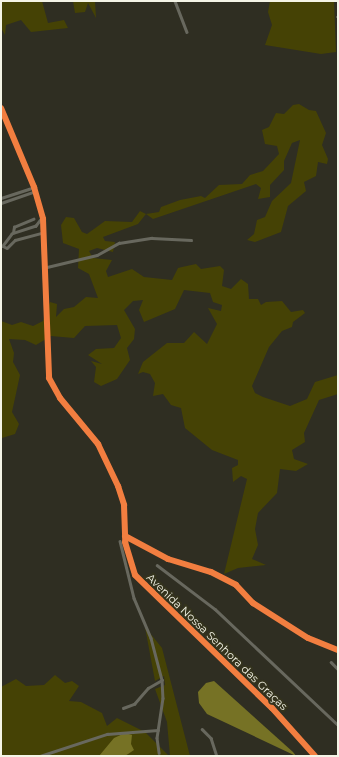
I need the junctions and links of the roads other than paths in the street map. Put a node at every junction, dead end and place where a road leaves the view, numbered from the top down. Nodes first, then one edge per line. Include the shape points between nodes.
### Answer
1 (175, 1) edge
2 (187, 32) dead end
3 (1, 108) edge
4 (34, 189) junction
5 (1, 198) edge
6 (1, 203) edge
7 (43, 217) junction
8 (33, 219) dead end
9 (45, 231) junction
10 (13, 233) junction
11 (191, 240) dead end
12 (47, 267) junction
13 (125, 536) junction
14 (120, 541) dead end
15 (157, 565) dead end
16 (338, 650) edge
17 (331, 662) dead end
18 (338, 669) edge
19 (162, 680) junction
20 (123, 708) dead end
21 (338, 725) edge
22 (202, 729) dead end
23 (158, 730) junction
24 (159, 753) dead end
25 (40, 756) edge
26 (217, 756) edge
27 (315, 756) edge

1 - 2 street
3 - 4 main road, Avenida Nossa Senhora das Graças
4 - 5 street
4 - 6 street
4 - 7 main road, Avenida Nossa Senhora das Graças
7 - 9 main road, Avenida Nossa Senhora das Graças
7 - 10 street via 36,226
8 - 10 street via 14,227
9 - 10 street via 15,240 5,248 4,243
9 - 12 main road, Avenida Nossa Senhora das Graças
11 - 12 street via 152,238 119,244 96,255
12 - 13 main road, Avenida Nossa Senhora das Graças via 49,378 60,398 98,444 122,497
13 - 16 street via 168,559 211,572 236,586 253,603 308,638
13 - 27 main road, Avenida Nossa Senhora das Graças via 137,579 272,708
14 - 19 street via 134,598 151,638
15 - 21 street via 215,609
17 - 18 street
19 - 20 street via 148,688 134,704
19 - 23 street via 164,698
22 - 26 street via 213,741
23 - 24 street
23 - 25 street via 107,734

